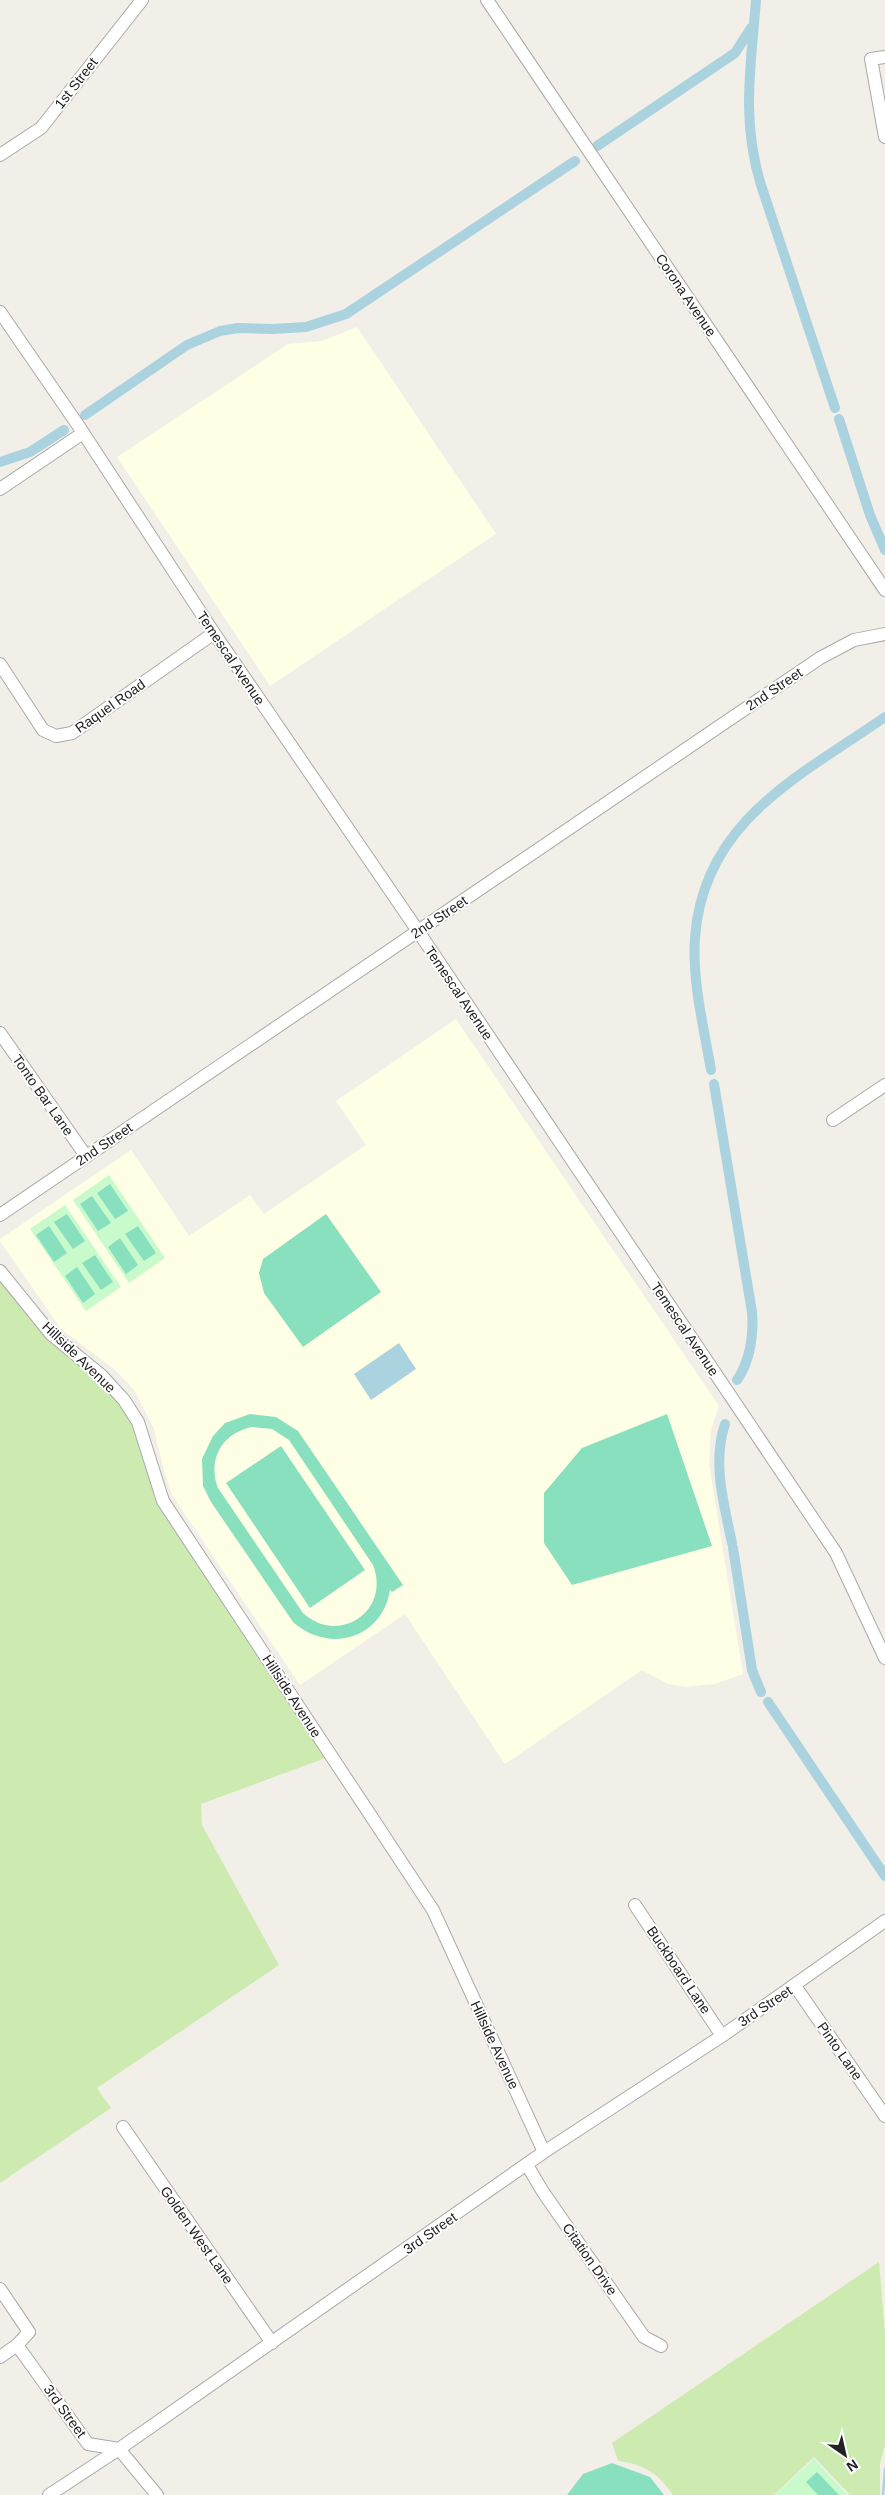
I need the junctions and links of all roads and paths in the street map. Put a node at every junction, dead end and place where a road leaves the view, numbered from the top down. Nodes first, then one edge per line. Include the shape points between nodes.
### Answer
1 (142, 0) edge
2 (487, 0) edge
3 (885, 57) edge
4 (885, 137) edge
5 (0, 155) edge
6 (0, 312) edge
7 (83, 433) junction
8 (0, 489) edge
9 (885, 590) edge
10 (214, 633) junction
11 (885, 634) edge
12 (0, 664) edge
13 (418, 931) junction
14 (0, 1033) edge
15 (885, 1085) edge
16 (833, 1120) dead end
17 (86, 1156) junction
18 (0, 1214) edge
19 (0, 1271) edge
20 (885, 1658) edge
21 (635, 1905) dead end
22 (885, 1921) edge
23 (795, 1986) junction
24 (722, 2036) junction
25 (885, 2116) edge
26 (123, 2127) dead end
27 (544, 2152) junction
28 (527, 2165) junction
29 (0, 2289) edge
30 (272, 2342) junction
31 (17, 2345) junction
32 (661, 2346) dead end
33 (0, 2357) edge
34 (119, 2449) junction
35 (49, 2495) edge
36 (158, 2495) edge

1 - 5 street, 1st Street via 41,128
2 - 9 street, Corona Avenue
3 - 4 street via 871,59
6 - 7 street, Temescal Avenue
7 - 8 street
7 - 10 street, Temescal Avenue
10 - 12 street, Raquel Road via 72,733 56,736 43,730
10 - 13 street, Temescal Avenue
11 - 13 street, 2nd Street via 854,640 820,658
13 - 17 street, 2nd Street
13 - 20 street, Temescal Avenue via 836,1553
14 - 17 street, Tonto Bar Lane
15 - 16 street
17 - 18 street, 2nd Street
19 - 27 street, Hillside Avenue via 51,1334 102,1376 124,1400 138,1422 163,1501 433,1910
21 - 24 street, Buckboard Lane
22 - 23 street, 3rd Street
23 - 24 street, 3rd Street
23 - 25 street, Pinto Lane
24 - 27 street, 3rd Street
26 - 30 street, Golden West Lane
27 - 28 street, 3rd Street
28 - 30 street, 3rd Street
28 - 32 street, Citation Drive via 644,2337
29 - 31 street via 29,2332
30 - 34 street, 3rd Street
31 - 33 street
31 - 34 street, 3rd Street via 88,2444
34 - 35 street
34 - 36 street

